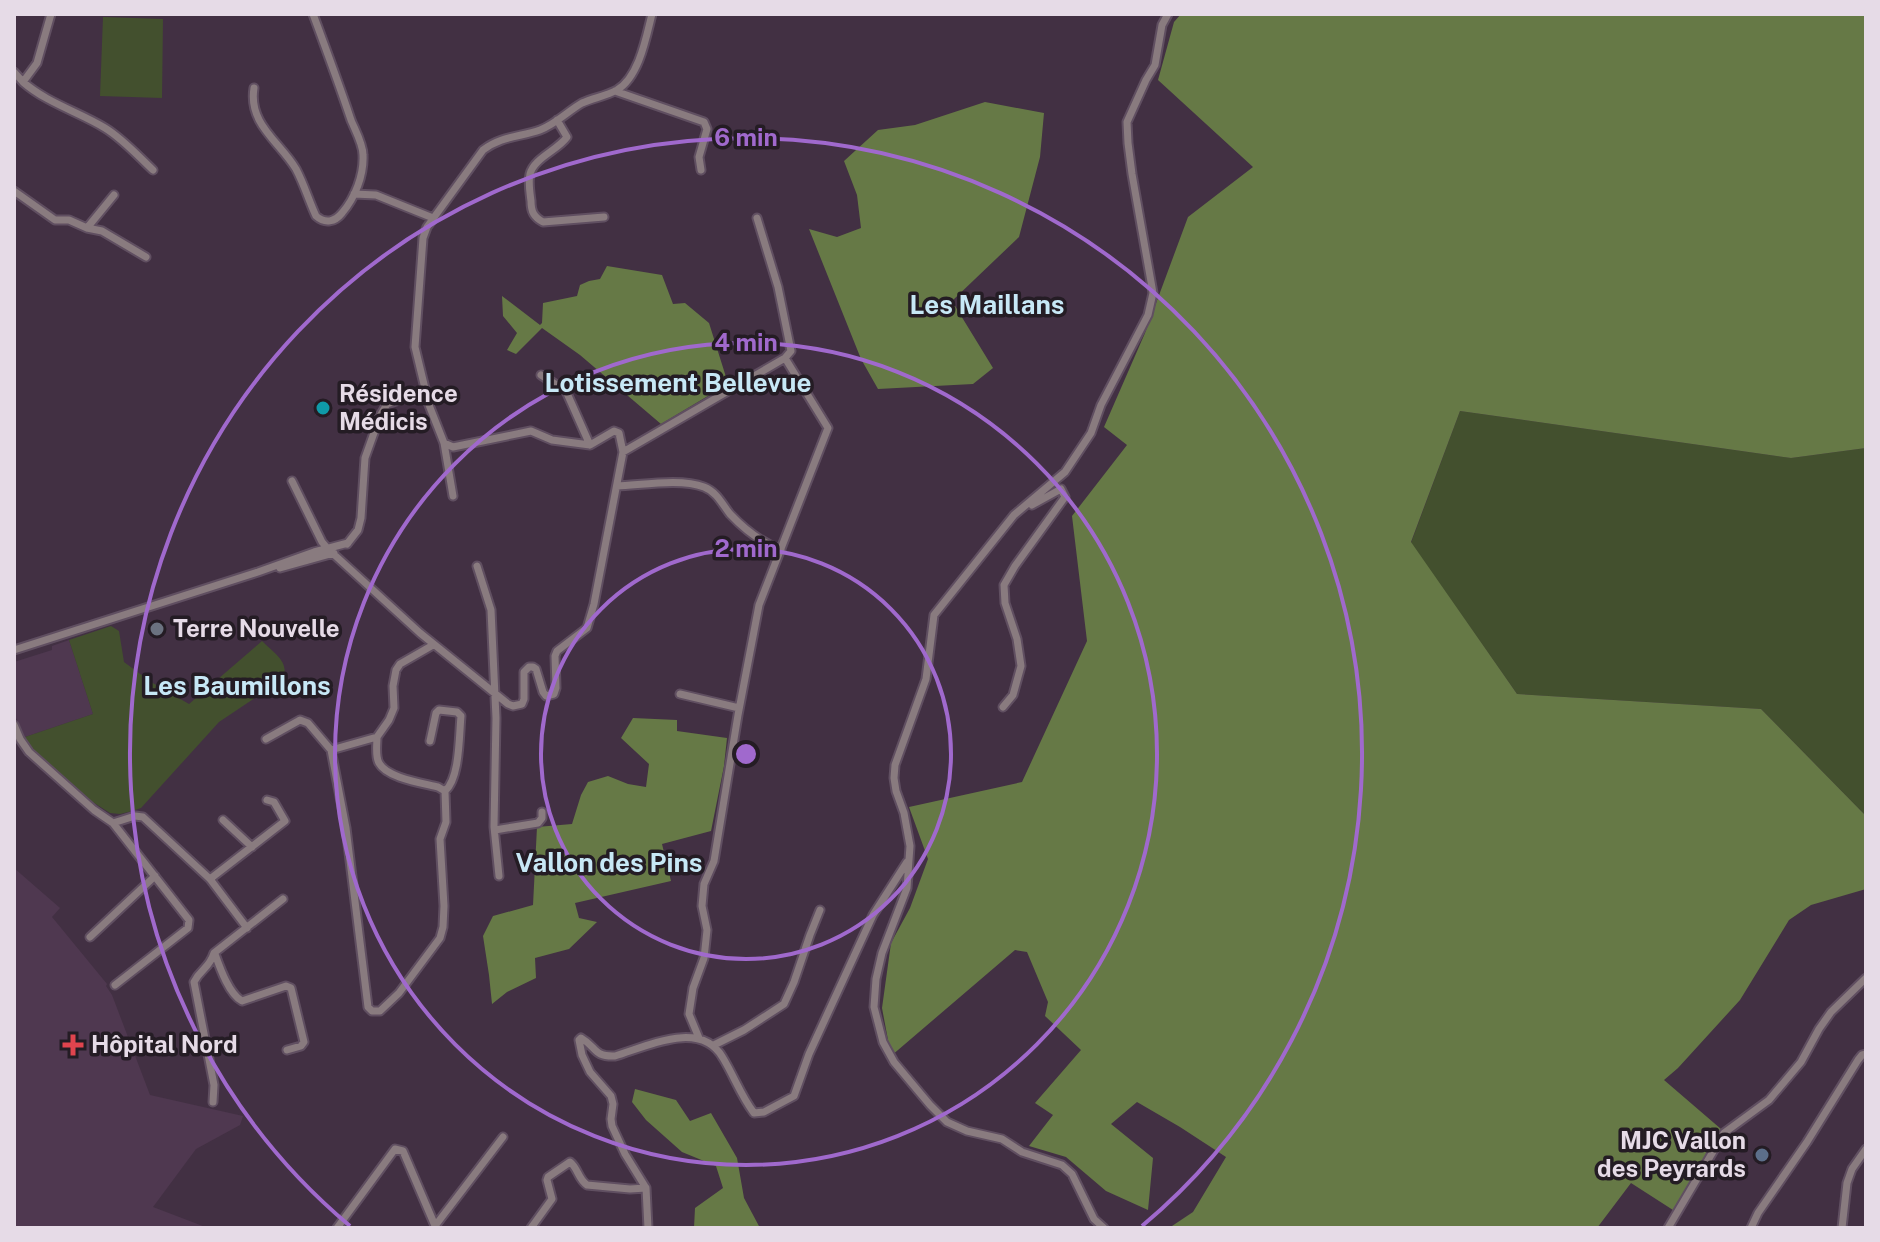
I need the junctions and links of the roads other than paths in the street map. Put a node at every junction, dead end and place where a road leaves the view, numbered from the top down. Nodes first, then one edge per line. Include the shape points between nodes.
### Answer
1 (51, 14) edge
2 (313, 14) edge
3 (652, 14) edge
4 (1168, 14) edge
5 (14, 72) edge
6 (23, 82) junction
7 (254, 88) dead end
8 (615, 91) junction
9 (557, 120) junction
10 (153, 170) dead end
11 (701, 170) dead end
12 (14, 191) edge
13 (354, 194) junction
14 (114, 195) dead end
15 (604, 217) dead end
16 (433, 218) junction
17 (757, 218) dead end
18 (87, 228) junction
19 (146, 257) dead end
20 (785, 358) junction
21 (541, 375) dead end
22 (425, 391) junction
23 (444, 443) junction
24 (590, 445) junction
25 (623, 452) junction
26 (292, 481) dead end
27 (617, 486) junction
28 (453, 496) dead end
29 (1007, 524) junction
30 (781, 550) junction
31 (330, 551) junction
32 (477, 566) dead end
33 (420, 633) junction
34 (433, 645) junction
35 (14, 650) edge
36 (416, 654) junction
37 (494, 694) junction
38 (680, 694) dead end
39 (1003, 707) dead end
40 (739, 708) junction
41 (14, 725) edge
42 (377, 737) junction
43 (266, 739) dead end
44 (430, 741) dead end
45 (331, 750) junction
46 (445, 791) junction
47 (267, 800) dead end
48 (542, 812) dead end
49 (223, 820) dead end
50 (113, 823) junction
51 (495, 830) junction
52 (252, 847) junction
53 (909, 859) junction
54 (155, 876) junction
55 (499, 876) dead end
56 (210, 879) junction
57 (283, 899) dead end
58 (820, 910) dead end
59 (247, 928) junction
60 (90, 937) dead end
61 (214, 953) junction
62 (1866, 978) edge
63 (115, 985) dead end
64 (699, 1038) junction
65 (714, 1045) junction
66 (287, 1050) dead end
67 (1866, 1054) edge
68 (213, 1102) dead end
69 (503, 1137) dead end
70 (1866, 1149) edge
71 (646, 1188) junction
72 (434, 1224) edge
73 (337, 1228) edge
74 (425, 1228) edge
75 (531, 1228) edge
76 (648, 1228) edge
77 (1104, 1228) edge
78 (1668, 1228) edge
79 (1751, 1228) edge
80 (1842, 1228) edge

1 - 6 street via 37,63
2 - 13 street via 364,154
3 - 8 street via 634,73
4 - 29 street via 1155,65 1127,122 1153,293 1148,315 1083,446 1065,472
5 - 6 street
6 - 10 street via 105,128
7 - 13 street via 259,122 296,169 316,216 335,219
8 - 9 street
8 - 11 street via 704,122
9 - 15 street via 567,137 530,172 535,218 543,222
9 - 16 street via 483,150
12 - 18 street via 55,220
13 - 16 street via 376,195
14 - 18 street
16 - 22 street via 423,238 415,347
17 - 20 street via 790,345
18 - 19 street
20 - 25 street
20 - 30 street via 828,428
21 - 24 street via 566,391
22 - 23 street
22 - 31 street via 387,404 365,458 358,530 348,543
23 - 24 street via 453,447 531,431
23 - 28 street
24 - 25 street via 614,431 621,436
25 - 27 street
26 - 31 street
27 - 30 street via 690,483 707,488 752,536
27 - 37 street via 587,628 557,651 554,694 546,696 533,667 524,672 522,704 513,706
29 - 39 street via 1061,489 1065,497 1004,585 1021,666 1013,695
29 - 53 street via 934,615 926,679 895,765
30 - 40 street via 759,605
31 - 33 street
31 - 35 street
32 - 37 street via 491,610
33 - 34 street
33 - 36 street
34 - 36 street
34 - 37 street
36 - 42 street via 396,670 394,708
37 - 51 street
38 - 40 street
40 - 64 street via 714,861 704,884 704,958 689,1014
41 - 50 street via 29,752
42 - 45 street
42 - 46 street via 379,763 387,772
43 - 45 street via 300,720
44 - 46 street via 439,710 461,716 452,784
45 - 46 street via 372,1011 380,1011 399,993 440,938
47 - 52 street via 274,802 285,821
48 - 51 street via 538,823
49 - 52 street
50 - 54 street
50 - 56 street via 143,817
51 - 55 street
52 - 56 street
53 - 65 street via 873,915 794,1096 754,1113
53 - 77 street via 907,888 876,979 874,1007 883,1042 947,1122 1062,1165
54 - 60 street
54 - 63 street via 189,920 188,928
56 - 59 street
57 - 59 street
58 - 65 street via 784,1004
59 - 61 street
61 - 66 street via 225,980 242,1001 291,988 304,1042
61 - 68 street via 194,982
62 - 78 street via 1831,1012 1801,1062 1769,1100 1724,1133
64 - 65 street
64 - 71 street via 673,1039 615,1056 596,1053 579,1040 590,1072 611,1096 612,1126
67 - 79 street
69 - 72 street
70 - 80 street via 1847,1183
71 - 75 street via 587,1185 570,1162 548,1177 552,1199
71 - 76 street
72 - 73 street via 403,1151 395,1149
72 - 74 street

